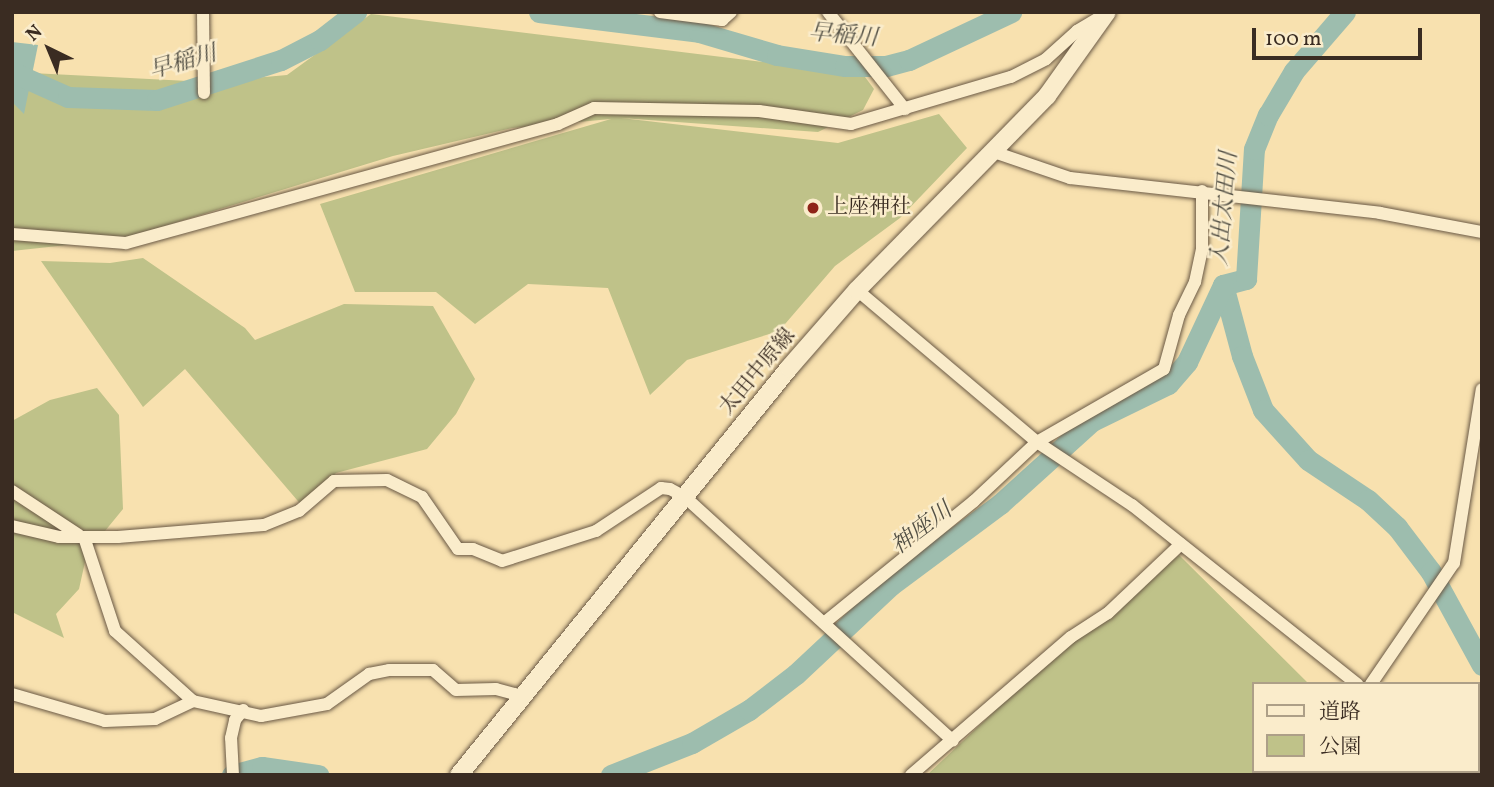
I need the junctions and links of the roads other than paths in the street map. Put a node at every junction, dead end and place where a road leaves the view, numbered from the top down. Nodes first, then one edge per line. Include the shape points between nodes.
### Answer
1 (203, 12) edge
2 (660, 12) edge
3 (731, 12) edge
4 (828, 12) edge
5 (1107, 13) edge
6 (204, 93) dead end
7 (905, 110) junction
8 (994, 152) junction
9 (1202, 191) junction
10 (1482, 232) edge
11 (12, 234) edge
12 (858, 290) junction
13 (1482, 389) edge
14 (1037, 442) junction
15 (12, 491) edge
16 (685, 497) junction
17 (12, 526) edge
18 (84, 537) junction
19 (1181, 544) junction
20 (824, 624) junction
21 (1354, 682) edge
22 (1372, 682) edge
23 (12, 694) edge
24 (523, 696) junction
25 (193, 701) junction
26 (243, 710) junction
27 (953, 741) junction
28 (233, 775) edge
29 (460, 775) edge
30 (911, 775) edge

1 - 6 street
2 - 3 street via 722,19
4 - 7 street
5 - 7 street via 1012,77
5 - 8 main road, 太田中原線 via 1047,96
7 - 11 street via 851,124 759,111 594,108 558,124 126,243
8 - 9 street via 1070,178
8 - 12 main road, 太田中原線
9 - 10 street
9 - 14 street via 1202,249 1195,282 1179,315 1164,369
12 - 14 street
12 - 16 main road, 太田中原線
13 - 22 street via 1454,563
14 - 19 street via 1132,505
14 - 20 street via 974,501
15 - 18 street
16 - 18 street via 661,488 596,531 502,561 473,549 458,549 422,497 387,480 334,481 299,512 264,525
16 - 20 street
16 - 24 main road, 太田中原線
17 - 18 street via 33,534
18 - 25 street via 115,631
19 - 21 street
19 - 27 street via 1108,613 1071,637
20 - 27 street
23 - 25 street via 105,721 155,719
24 - 26 street via 496,689 456,690 433,670 389,670 369,674 327,704 261,716
24 - 29 main road, 太田中原線
25 - 26 street
26 - 28 street via 231,738
27 - 30 street

